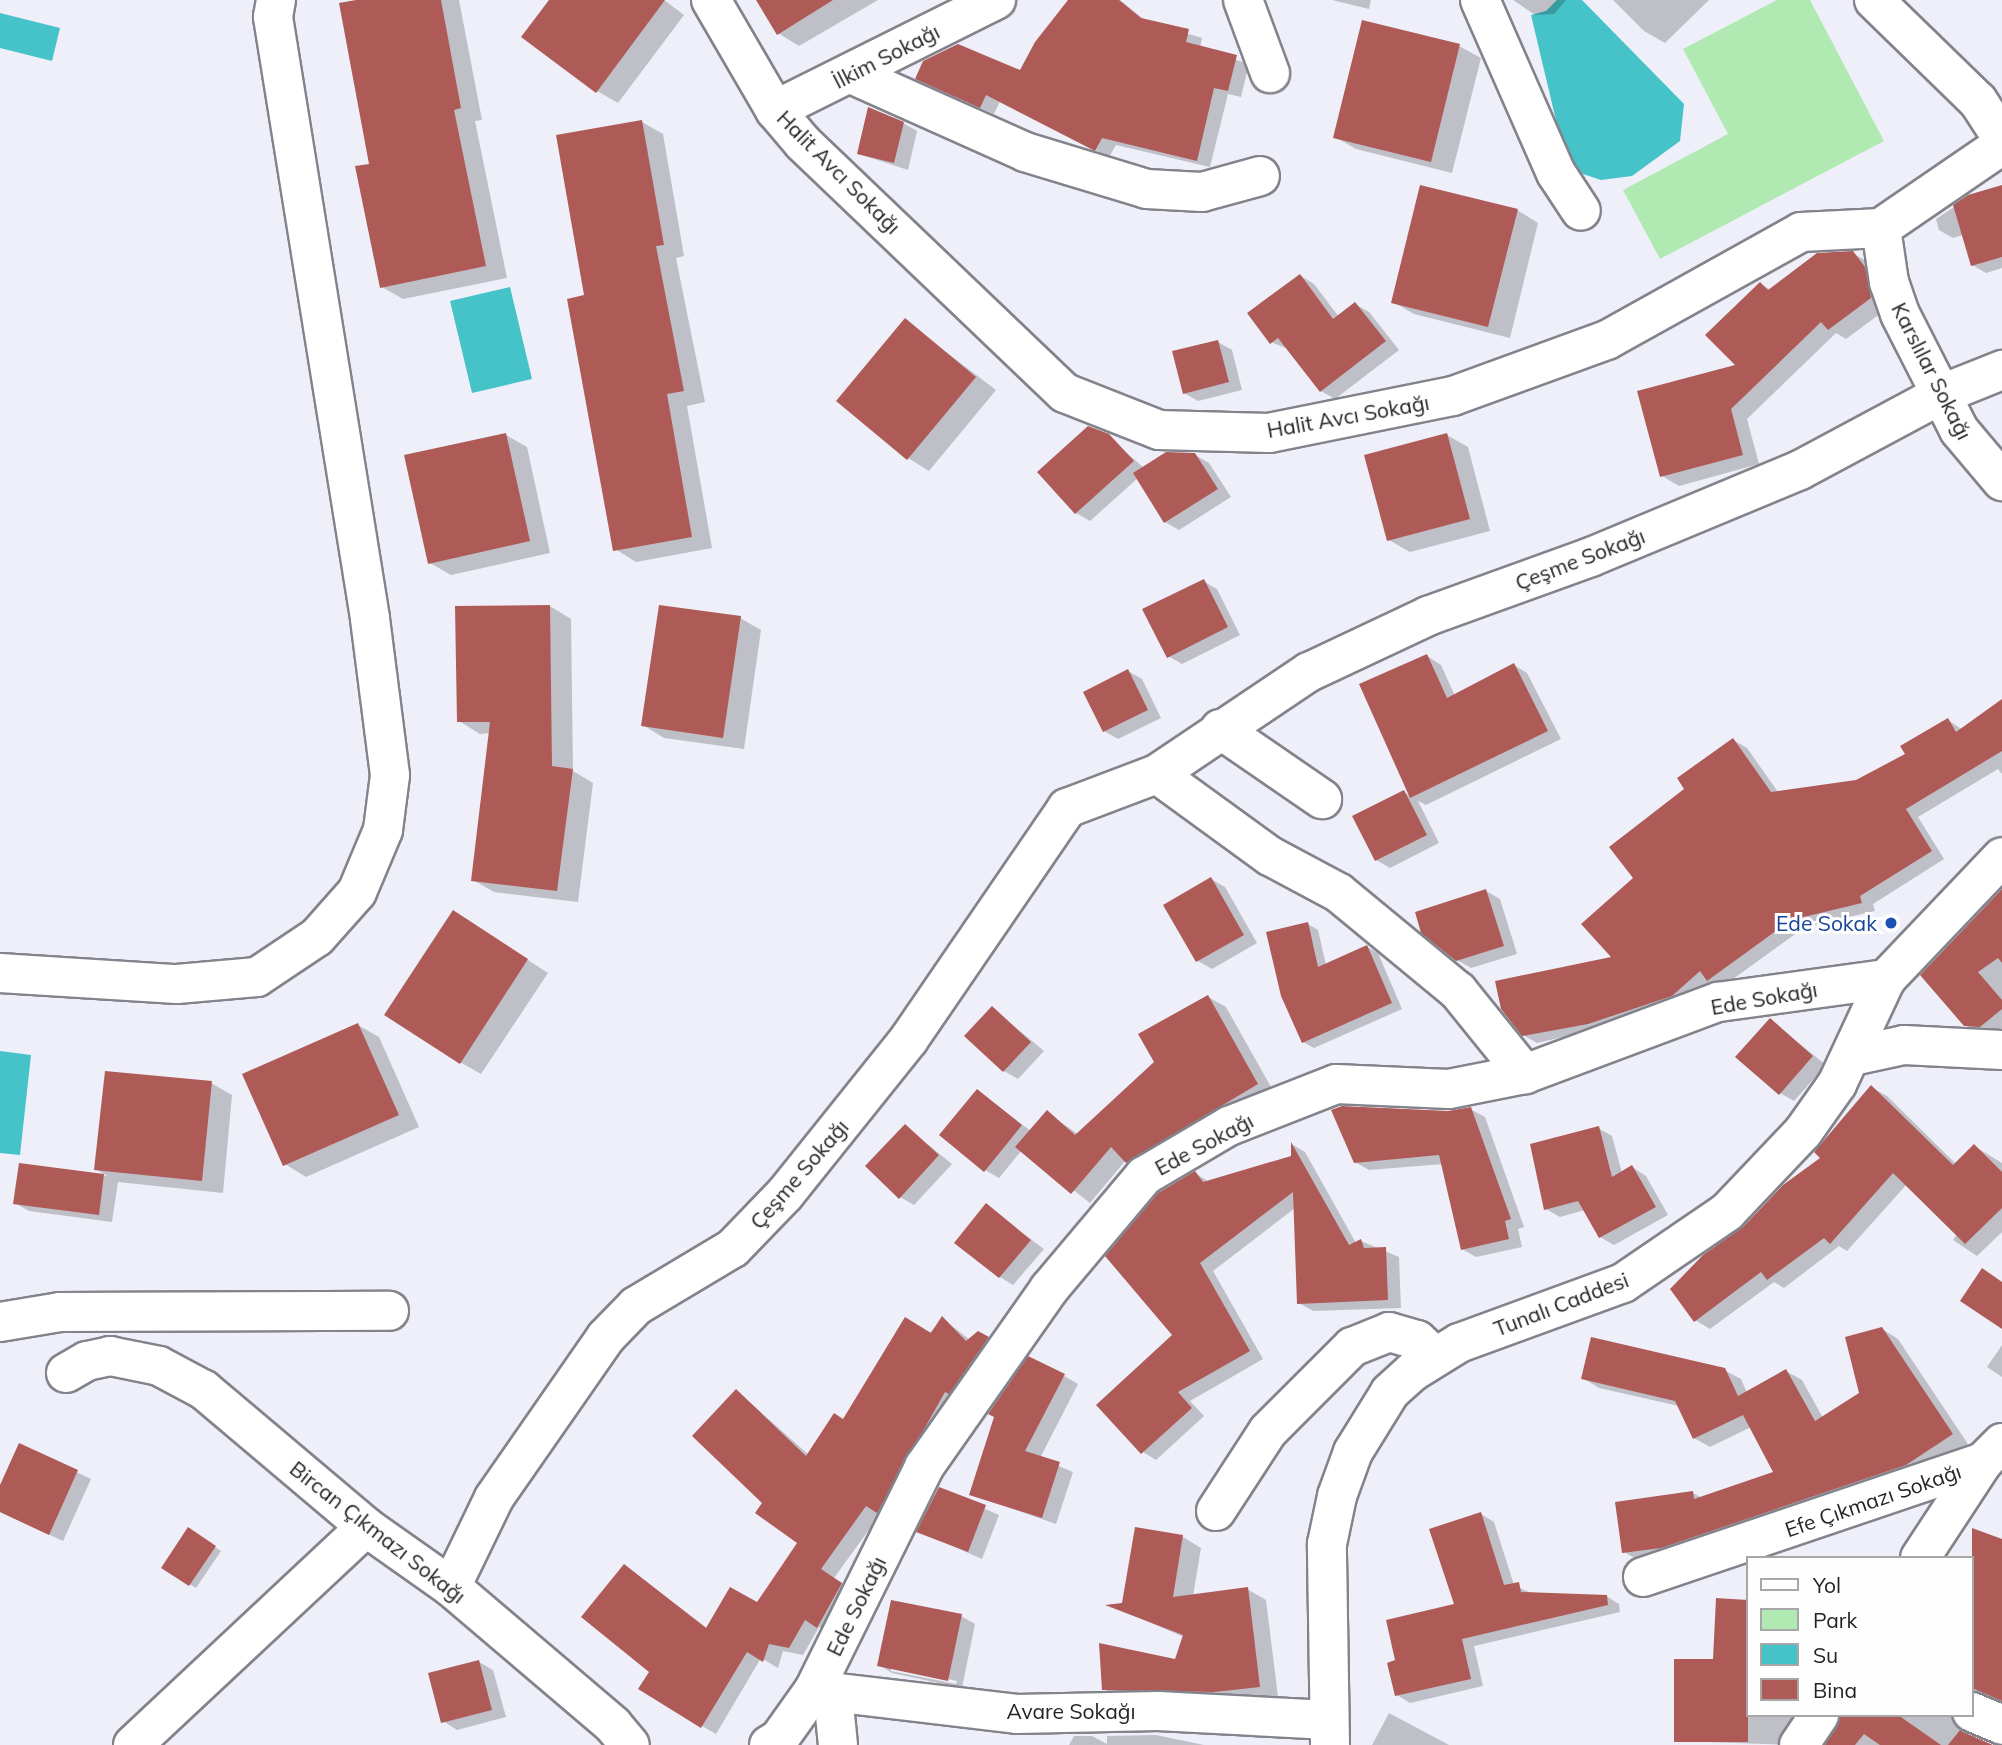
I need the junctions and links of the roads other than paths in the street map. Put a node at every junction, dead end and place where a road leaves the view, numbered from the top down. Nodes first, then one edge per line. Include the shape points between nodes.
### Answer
1 (276, 0) edge
2 (711, 0) edge
3 (996, 0) edge
4 (1242, 0) edge
5 (1480, 0) edge
6 (1874, 0) edge
7 (1270, 73) dead end
8 (851, 74) junction
9 (775, 110) junction
10 (2002, 138) edge
11 (2002, 145) edge
12 (1260, 177) dead end
13 (1581, 211) dead end
14 (1881, 228) junction
15 (2002, 370) edge
16 (1942, 394) junction
17 (2002, 481) edge
18 (1220, 729) junction
19 (1157, 774) junction
20 (1322, 799) dead end
21 (2002, 857) edge
22 (0, 973) edge
23 (1886, 979) junction
24 (2002, 1050) edge
25 (1853, 1056) junction
26 (1525, 1074) junction
27 (389, 1311) dead end
28 (0, 1322) edge
29 (1434, 1356) junction
30 (66, 1373) dead end
31 (1992, 1453) edge
32 (1216, 1511) dead end
33 (366, 1527) junction
34 (1921, 1556) edge
35 (1643, 1577) dead end
36 (452, 1587) junction
37 (823, 1693) junction
38 (1974, 1713) edge
39 (1818, 1717) edge
40 (2002, 1725) edge
41 (1329, 1732) edge
42 (133, 1745) edge
43 (630, 1745) edge
44 (769, 1745) edge
45 (838, 1745) edge
46 (1799, 1745) edge

1 - 22 street via 277,44 388,762 383,830 358,892 317,937 257,977 177,984
2 - 9 street, Halit Avcı Sokağı
3 - 8 street, İlkim Sokağı
4 - 7 street
5 - 13 street via 1556,173
6 - 10 street via 1978,102
8 - 9 street, İlkim Sokağı
8 - 12 street via 1025,152 1147,190 1202,192
9 - 14 street, Halit Avcı Sokağı via 1065,393 1159,430 1269,433 1453,396 1607,340 1801,232
11 - 14 street
14 - 16 street, Karslılar Sokağı via 1889,282 1900,314
15 - 16 street, Çeşme Sokağı
16 - 17 street, Karslılar Sokağı via 1959,430
16 - 18 street, Çeşme Sokağı via 1800,470 1591,557 1428,616 1309,672
18 - 19 street, Çeşme Sokağı
18 - 20 street
19 - 26 street via 1270,856 1339,893 1458,991
19 - 36 street, Çeşme Sokağı via 1067,808 909,1039 785,1194 733,1248 636,1307 606,1337 494,1499
21 - 23 street, Tunalı Caddesi
23 - 25 street, Tunalı Caddesi
23 - 26 street, Ede Sokağı via 1718,1002
24 - 25 street via 1904,1045
25 - 29 street, Tunalı Caddesi via 1803,1132 1764,1177 1671,1255 1623,1283
26 - 37 street, Ede Sokağı via 1448,1089 1336,1084 1229,1126 1144,1176 1049,1289 925,1466
27 - 28 street via 60,1312
29 - 32 street via 1416,1340 1389,1332 1352,1347 1268,1431
29 - 41 street, Tunalı Caddesi via 1390,1392 1369,1422 1337,1496 1327,1544
30 - 33 street, Bircan Çıkmazı Sokağı via 87,1361 110,1356 135,1359 183,1377
31 - 34 street
31 - 35 street, Efe Çıkmazı Sokağı
33 - 36 street, Bircan Çıkmazı Sokağı
33 - 42 street
36 - 43 street, Bircan Çıkmazı Sokağı via 613,1725
37 - 41 street, Avare Sokağı via 1017,1714 1158,1711
37 - 44 street, Ede Sokağı
37 - 45 street
38 - 40 street
39 - 46 street

